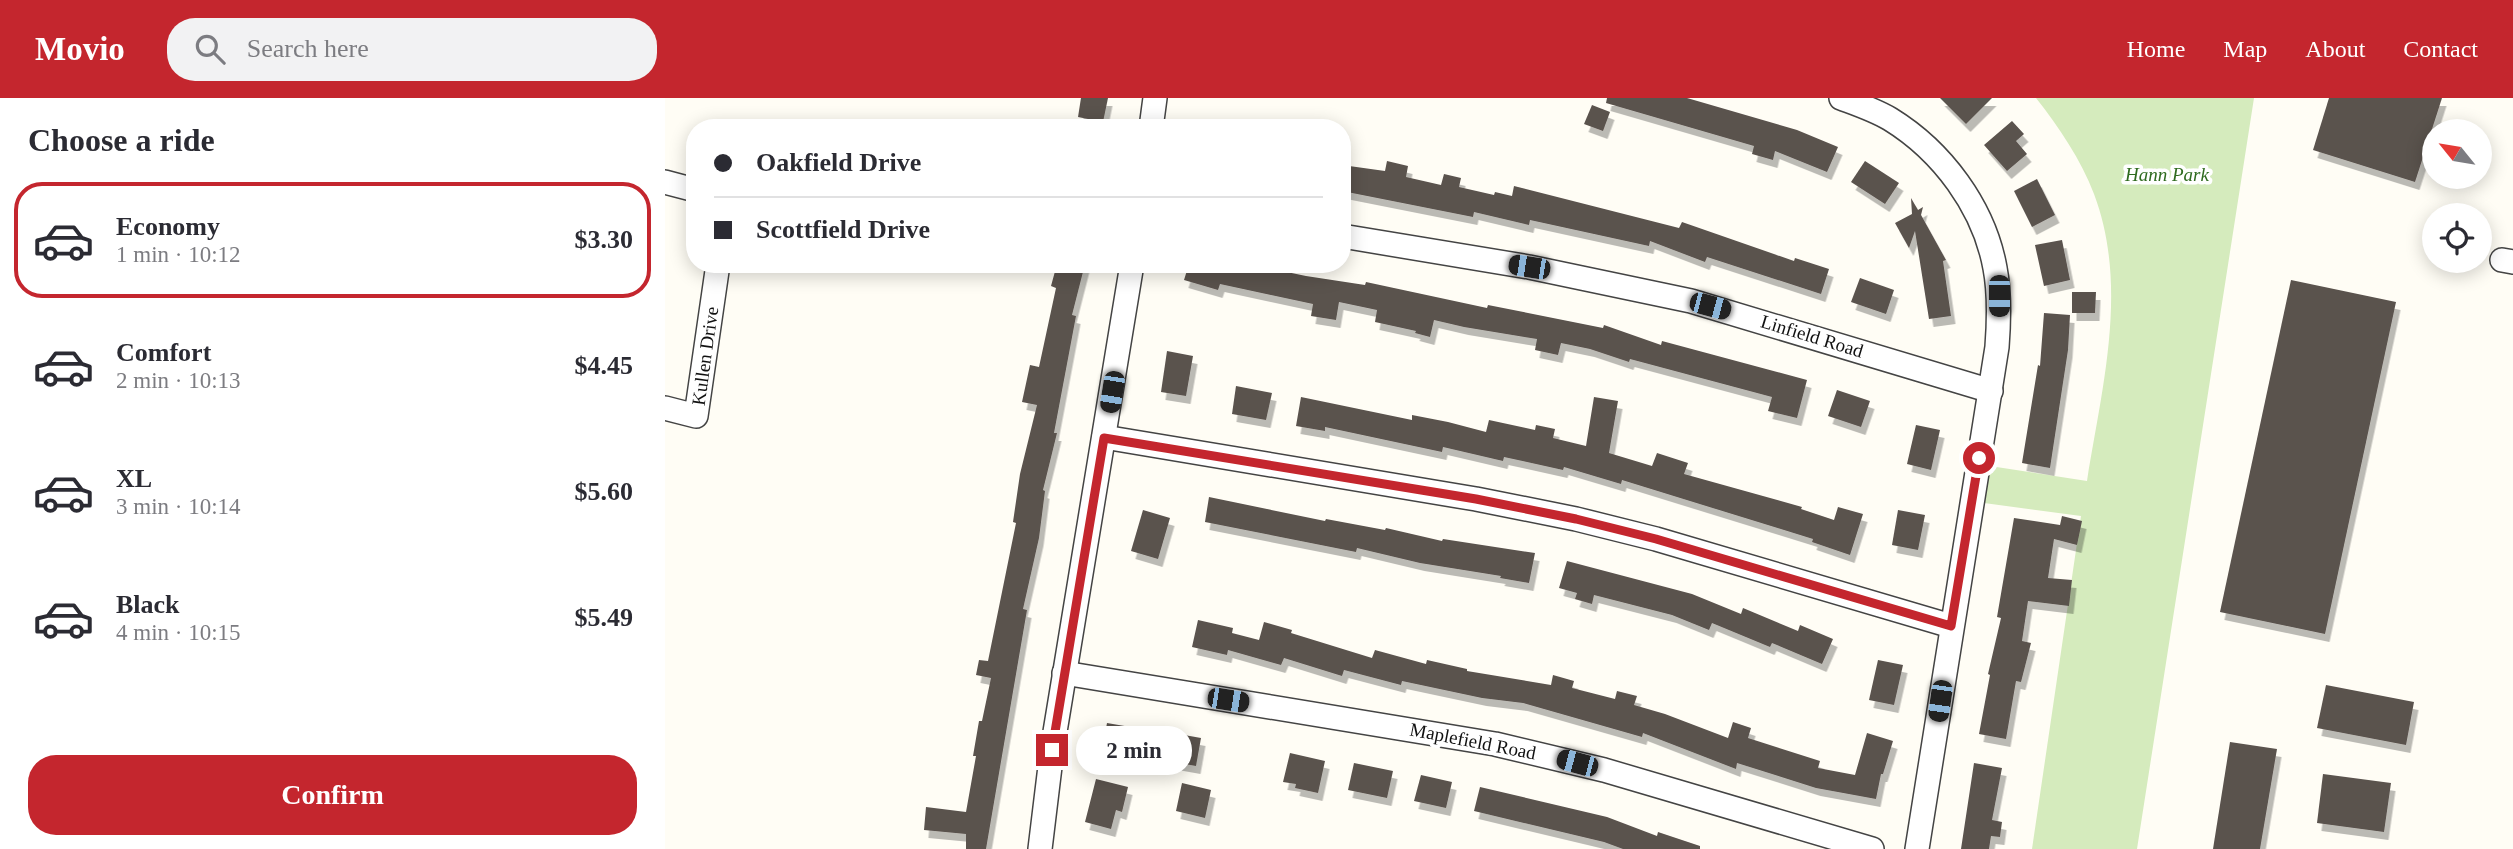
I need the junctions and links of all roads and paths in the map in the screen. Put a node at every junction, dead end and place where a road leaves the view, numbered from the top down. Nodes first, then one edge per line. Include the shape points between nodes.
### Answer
1 (1155, 98) edge
2 (1841, 98) edge
3 (1152, 119) edge
4 (665, 182) edge
5 (686, 188) edge
6 (1351, 237) edge
7 (717, 273) edge
8 (1131, 273) edge
9 (1990, 391) junction
10 (665, 408) edge
11 (1104, 438) junction
12 (1951, 626) junction
13 (1064, 673) junction
14 (1040, 849) edge
15 (1872, 849) edge
16 (1917, 849) edge

1 - 3 street
2 - 9 street via 1888,118 1928,148 1976,215 1988,240 1999,296
4 - 5 street
6 - 9 street, Linfield Road via 1529,267 1691,301
7 - 10 street, Kullen Drive via 696,416
8 - 11 street
9 - 12 street
11 - 12 street via 1564,516
11 - 13 street
12 - 16 street
13 - 14 street
13 - 15 street, Maplefield Road via 1495,744 1604,770

